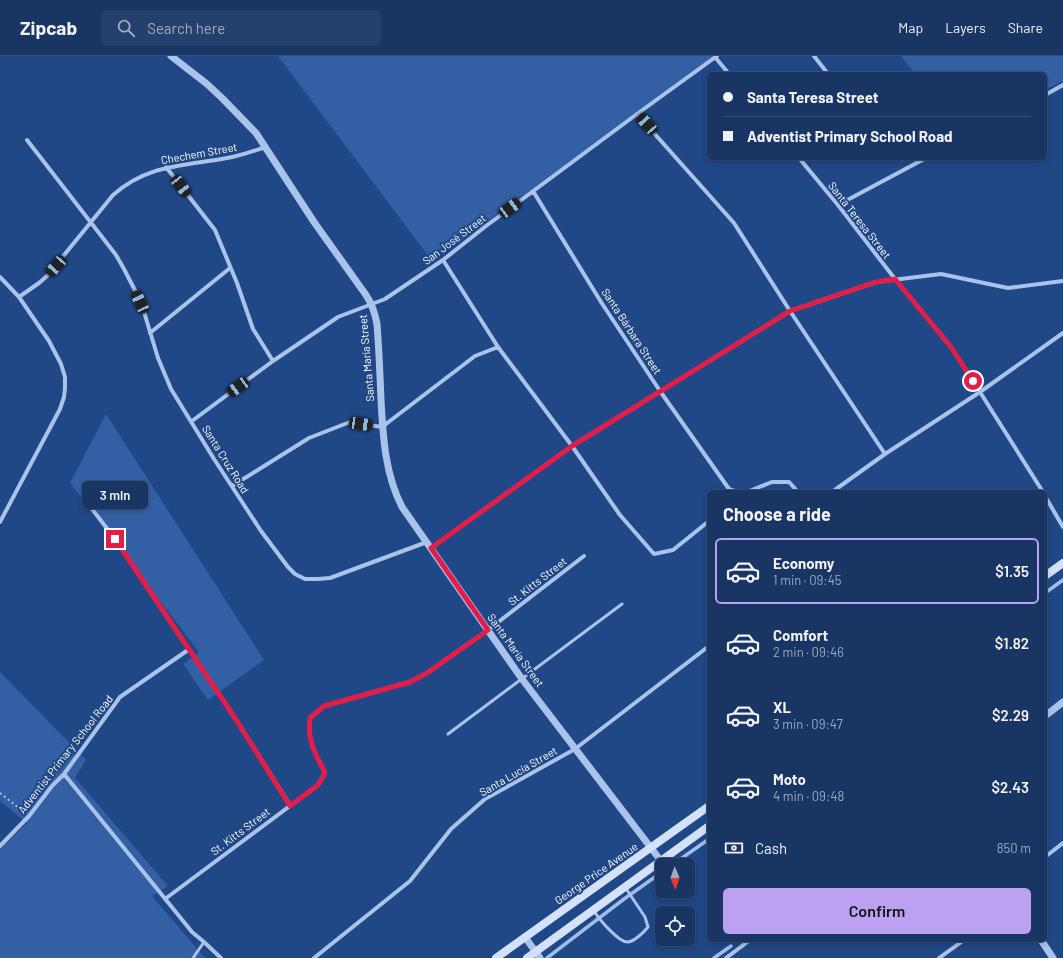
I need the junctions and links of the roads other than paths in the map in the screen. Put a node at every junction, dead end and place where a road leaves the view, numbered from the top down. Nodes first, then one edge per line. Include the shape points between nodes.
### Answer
1 (171, 56) edge
2 (715, 56) edge
3 (814, 56) edge
4 (727, 72) edge
5 (826, 72) edge
6 (1063, 85) edge
7 (1047, 94) edge
8 (637, 114) junction
9 (27, 140) dead end
10 (266, 147) junction
11 (801, 160) edge
12 (922, 160) edge
13 (166, 167) junction
14 (533, 191) junction
15 (838, 205) junction
16 (90, 223) junction
17 (443, 260) junction
18 (230, 268) junction
19 (0, 277) edge
20 (895, 279) junction
21 (1063, 281) edge
22 (19, 297) junction
23 (372, 304) junction
24 (790, 311) junction
25 (150, 333) junction
26 (1063, 333) edge
27 (498, 347) junction
28 (273, 361) junction
29 (660, 391) junction
30 (980, 392) junction
31 (192, 421) junction
32 (382, 427) junction
33 (572, 446) junction
34 (885, 454) junction
35 (232, 486) junction
36 (729, 490) edge
37 (752, 490) edge
38 (796, 490) edge
39 (835, 490) edge
40 (1042, 490) edge
41 (1047, 499) edge
42 (89, 505) dead end
43 (0, 522) edge
44 (707, 522) edge
45 (1063, 526) edge
46 (429, 545) junction
47 (584, 556) dead end
48 (1063, 562) edge
49 (1047, 574) edge
50 (622, 604) dead end
51 (488, 630) junction
52 (707, 648) edge
53 (188, 650) junction
54 (522, 678) junction
55 (1063, 702) edge
56 (1047, 714) edge
57 (448, 734) dead end
58 (575, 749) junction
59 (64, 774) junction
60 (290, 806) junction
61 (707, 807) edge
62 (707, 827) edge
63 (1063, 844) edge
64 (0, 846) edge
65 (652, 848) junction
66 (1047, 856) edge
67 (660, 858) edge
68 (664, 858) edge
69 (655, 864) edge
70 (625, 887) junction
71 (165, 899) junction
72 (593, 910) junction
73 (525, 937) junction
74 (204, 942) junction
75 (747, 942) edge
76 (961, 942) edge
77 (1042, 942) edge
78 (538, 955) edge
79 (193, 958) edge
80 (221, 958) edge
81 (314, 958) edge
82 (496, 958) edge
83 (527, 958) edge
84 (726, 958) edge
85 (939, 958) edge
86 (1053, 958) edge

1 - 10 street, Santa María Street via 223,98
2 - 4 street
2 - 8 street, San José Street
3 - 5 street
6 - 7 street
8 - 14 street, San José Street
8 - 24 street via 734,223
9 - 16 street, Santa Cruz Road
10 - 13 street, Chechem Street via 228,158
10 - 23 street, Santa María Street via 314,222
11 - 15 street, Santa Teresa Street
12 - 15 street
13 - 16 street, Chechem Street via 124,186
13 - 18 street via 215,230
14 - 17 street, San José Street
14 - 29 street, Santa Bárbara Street via 601,302
15 - 20 street, Santa Teresa Street
16 - 22 street, Chechem Street via 47,276
16 - 25 street, Santa Cruz Road via 124,269 140,302
17 - 23 street, San José Street via 385,299
17 - 27 street
18 - 25 street
18 - 28 street via 254,329
19 - 22 street
20 - 21 street, Santa Cruz Road via 941,274 1008,288
20 - 24 street, Santa Cruz Road via 876,282
20 - 30 street, Santa Teresa Street via 951,347
22 - 43 street via 49,341 61,364 65,388 60,409
23 - 28 street, San José Street via 338,317
23 - 32 street, Santa María Street via 377,324
24 - 29 street, Santa Cruz Road
24 - 34 street
25 - 31 street, Santa Cruz Road via 164,374
26 - 30 street
27 - 32 street via 475,356
27 - 33 street
28 - 31 street, San José Street
29 - 33 street, Santa Cruz Road
29 - 36 street, Santa Bárbara Street
30 - 34 street
30 - 40 street, Santa Teresa Street
31 - 35 street, Santa Cruz Road
32 - 35 street via 350,422 309,438
32 - 46 street, Santa María Street via 392,485 402,507
33 - 44 street via 620,515 654,554 673,550
33 - 46 street, Santa Cruz Road
34 - 39 street
35 - 46 street, Santa Cruz Road via 288,567 305,579 330,578
37 - 38 street via 772,482 789,482
41 - 45 street
42 - 53 street via 115,539
46 - 51 street, Santa María Street
47 - 51 street, St. Kitts Street
48 - 49 main road
50 - 54 lane
51 - 54 street, Santa María Street
51 - 60 street, St. Kitts Street via 410,682 324,706 310,718 308,729 311,743 325,773 318,785
52 - 58 street, Santa Lucía Street
53 - 59 street, Adventist Primary School Road via 120,698
53 - 60 street via 235,718
54 - 57 lane
54 - 58 street, Santa María Street
55 - 56 street
58 - 65 street, Santa María Street
58 - 81 street, Santa Lucía Street via 485,799 451,829 410,881
59 - 64 street, Adventist Primary School Road
59 - 71 street
60 - 71 street, St. Kitts Street
61 - 65 main road, George Price Avenue
62 - 68 main road
63 - 66 street
65 - 67 street, Santa María Street
65 - 73 main road, George Price Avenue
69 - 70 main road
70 - 72 main road
70 - 72 lane via 645,917 648,927 633,940 621,940
71 - 74 street via 192,932
72 - 78 main road
73 - 78 street
73 - 82 main road, George Price Avenue
74 - 79 lane
74 - 80 street
75 - 84 street
76 - 85 street
77 - 86 street
78 - 83 main road

